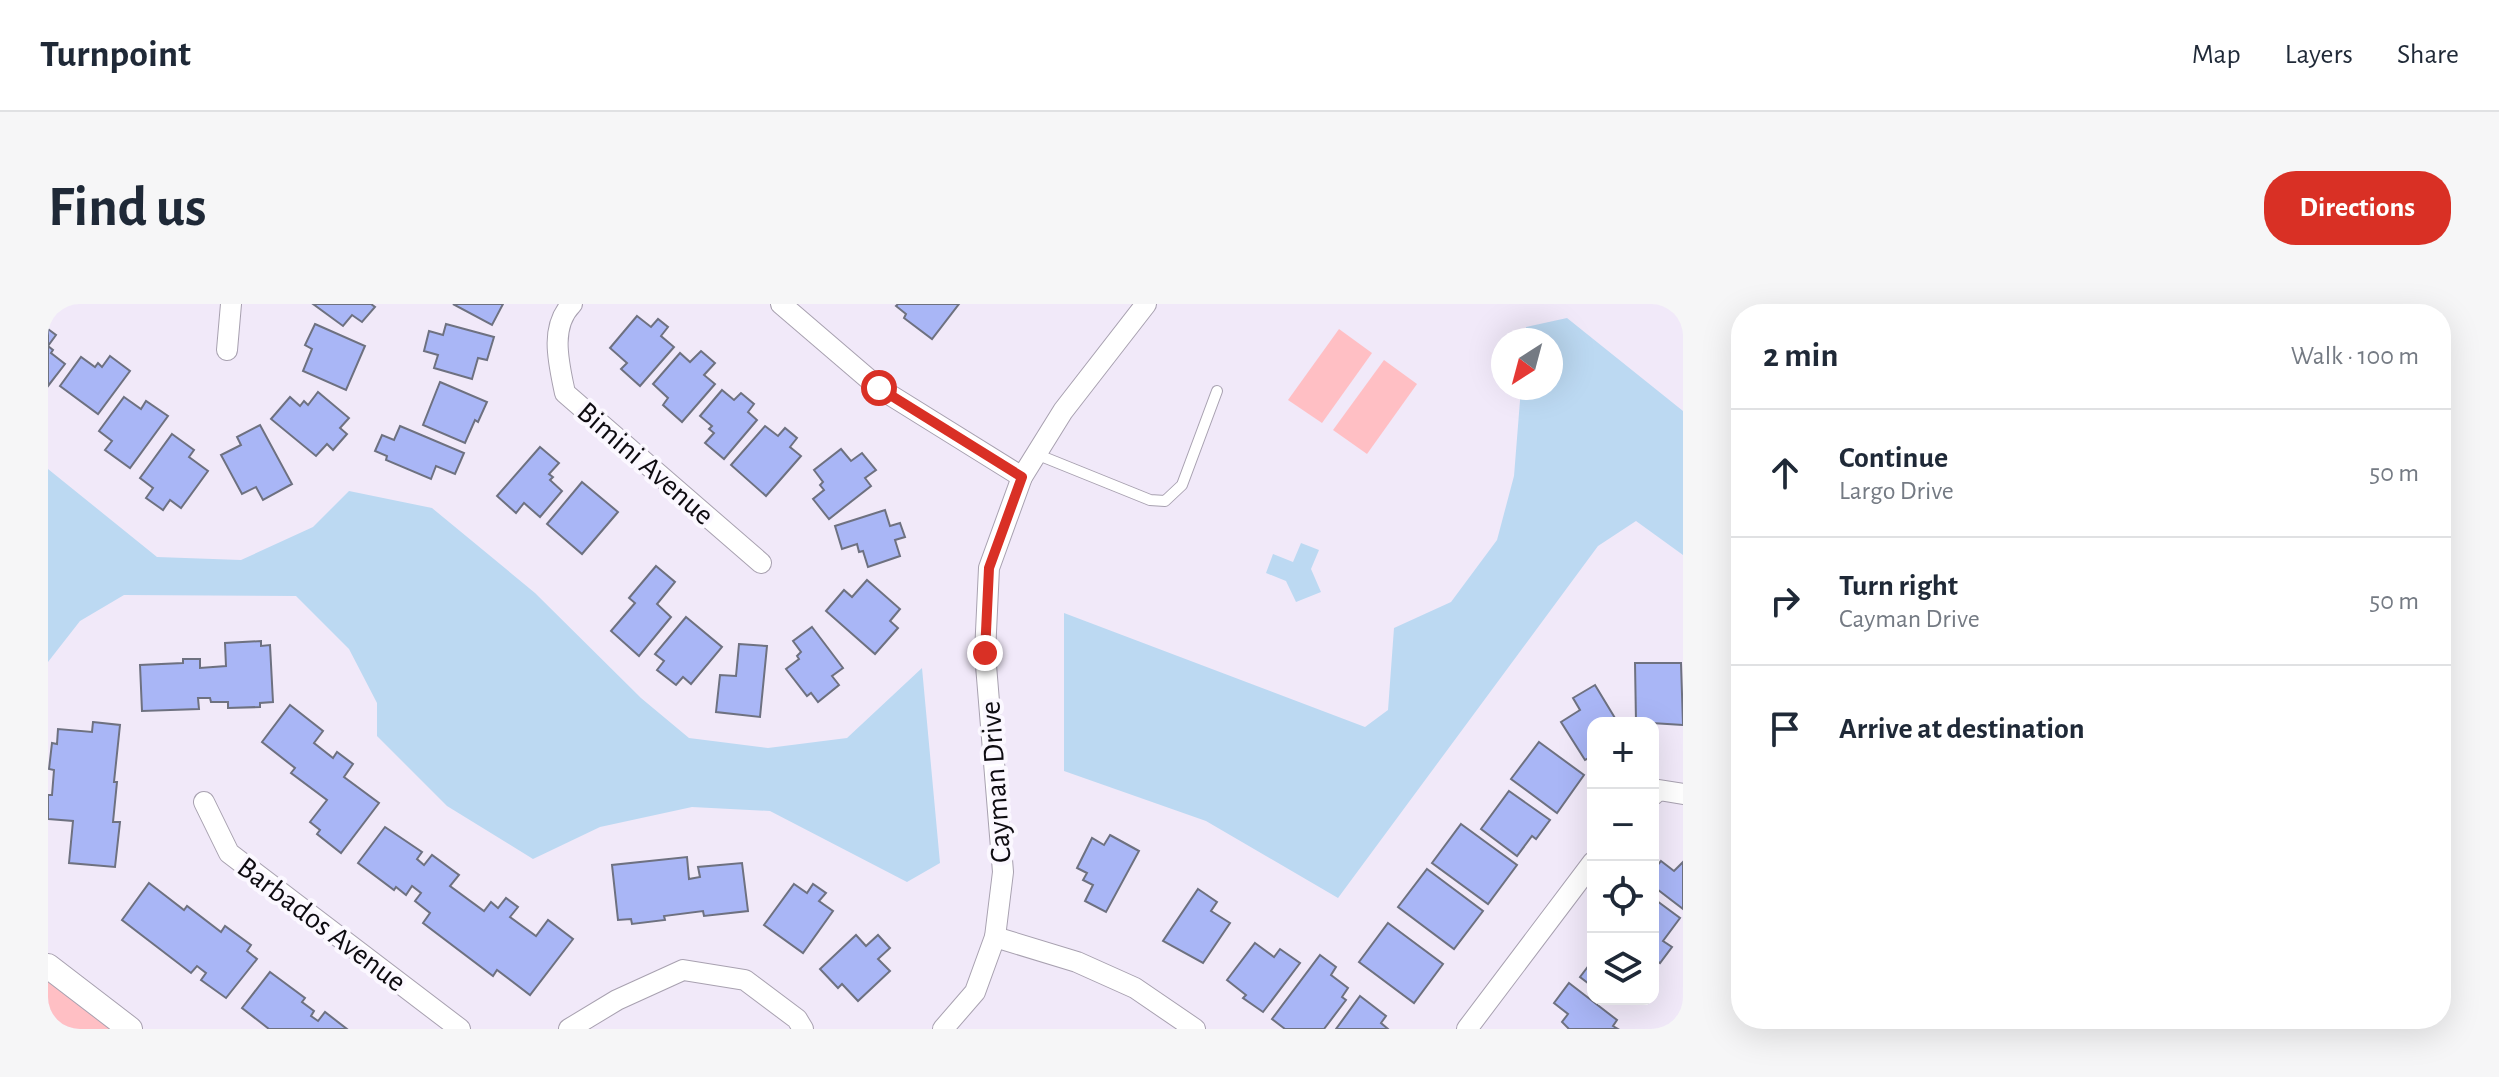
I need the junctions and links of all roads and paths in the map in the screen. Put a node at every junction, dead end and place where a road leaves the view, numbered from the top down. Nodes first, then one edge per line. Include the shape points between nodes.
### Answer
1 (231, 304) edge
2 (572, 304) edge
3 (781, 304) edge
4 (1146, 304) edge
5 (227, 350) dead end
6 (1217, 391) dead end
7 (1036, 454) junction
8 (1022, 477) junction
9 (761, 563) dead end
10 (1659, 790) edge
11 (1683, 794) edge
12 (204, 802) dead end
13 (1587, 870) edge
14 (995, 937) junction
15 (48, 966) edge
16 (130, 1029) edge
17 (460, 1029) edge
18 (569, 1029) edge
19 (803, 1029) edge
20 (943, 1029) edge
21 (1195, 1029) edge
22 (1467, 1029) edge

1 - 5 street
2 - 9 street, Bimini Avenue via 563,313 556,353 565,393
3 - 8 street via 879,388
4 - 7 street, Cayman Drive
6 - 7 lane via 1182,485 1165,501 1150,500
7 - 8 street, Cayman Drive
8 - 14 street, Cayman Drive via 989,568 985,653 1003,872
10 - 11 street
12 - 17 street, Barbados Avenue via 229,853
13 - 22 street
14 - 20 street, Cayman Drive via 975,992
14 - 21 street via 1077,962 1135,988
15 - 16 street
18 - 19 street via 683,970 745,980

